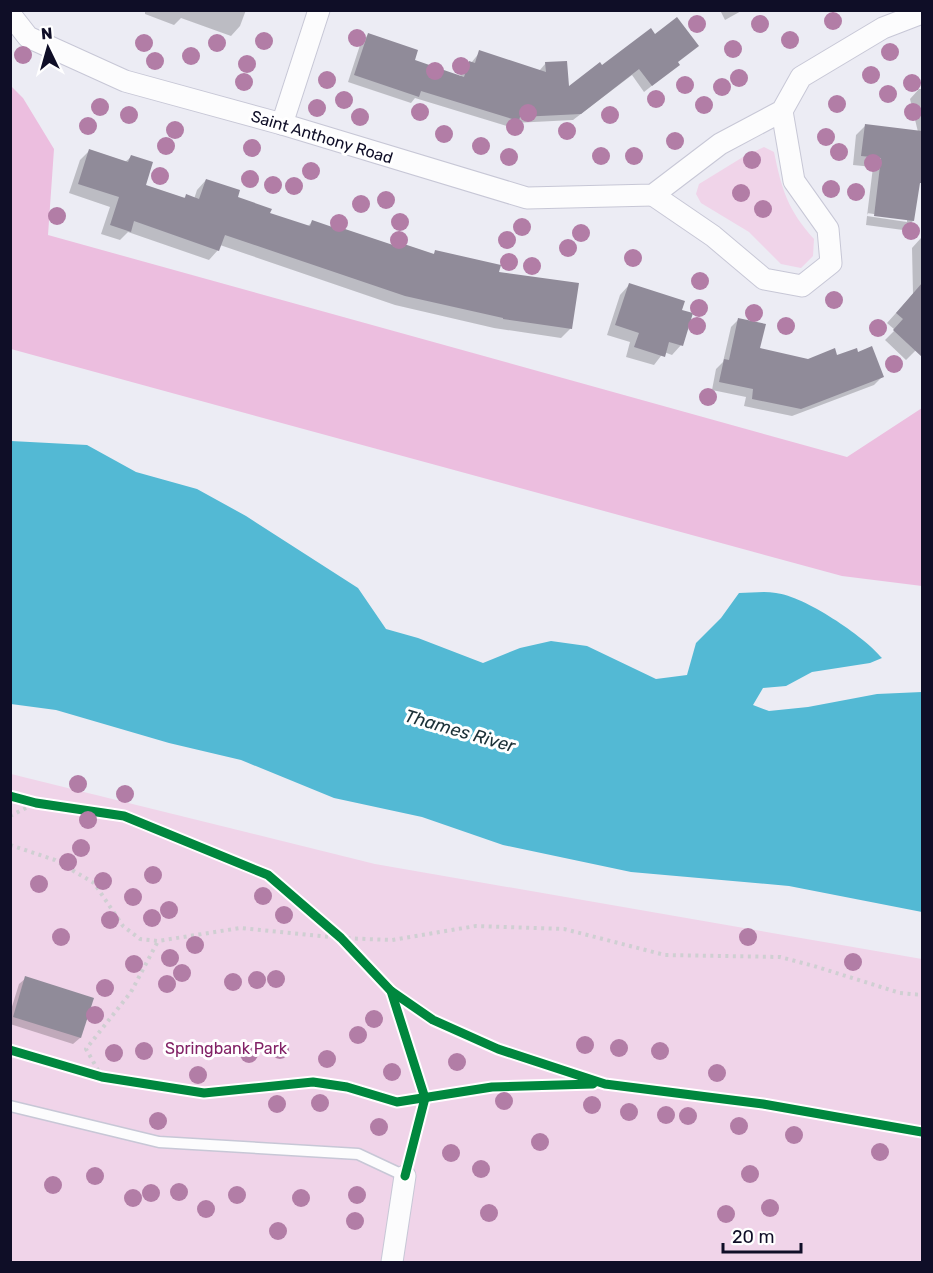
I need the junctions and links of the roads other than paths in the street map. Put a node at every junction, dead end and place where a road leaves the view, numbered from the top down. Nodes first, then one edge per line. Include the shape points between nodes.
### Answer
1 (319, 10) edge
2 (922, 13) edge
3 (10, 14) edge
4 (782, 111) junction
5 (282, 124) junction
6 (653, 195) junction
7 (10, 1106) edge
8 (405, 1176) joint
9 (392, 1263) edge

1 - 5 street
2 - 4 street via 883,28 801,77
3 - 5 street, Saint Anthony Road via 28,37 125,81
4 - 6 street via 720,144
4 - 6 street via 794,181 828,229 831,262 802,285 764,279
5 - 6 street, Saint Anthony Road via 527,198
7 - 8 lane via 159,1142 358,1154
8 - 9 street

